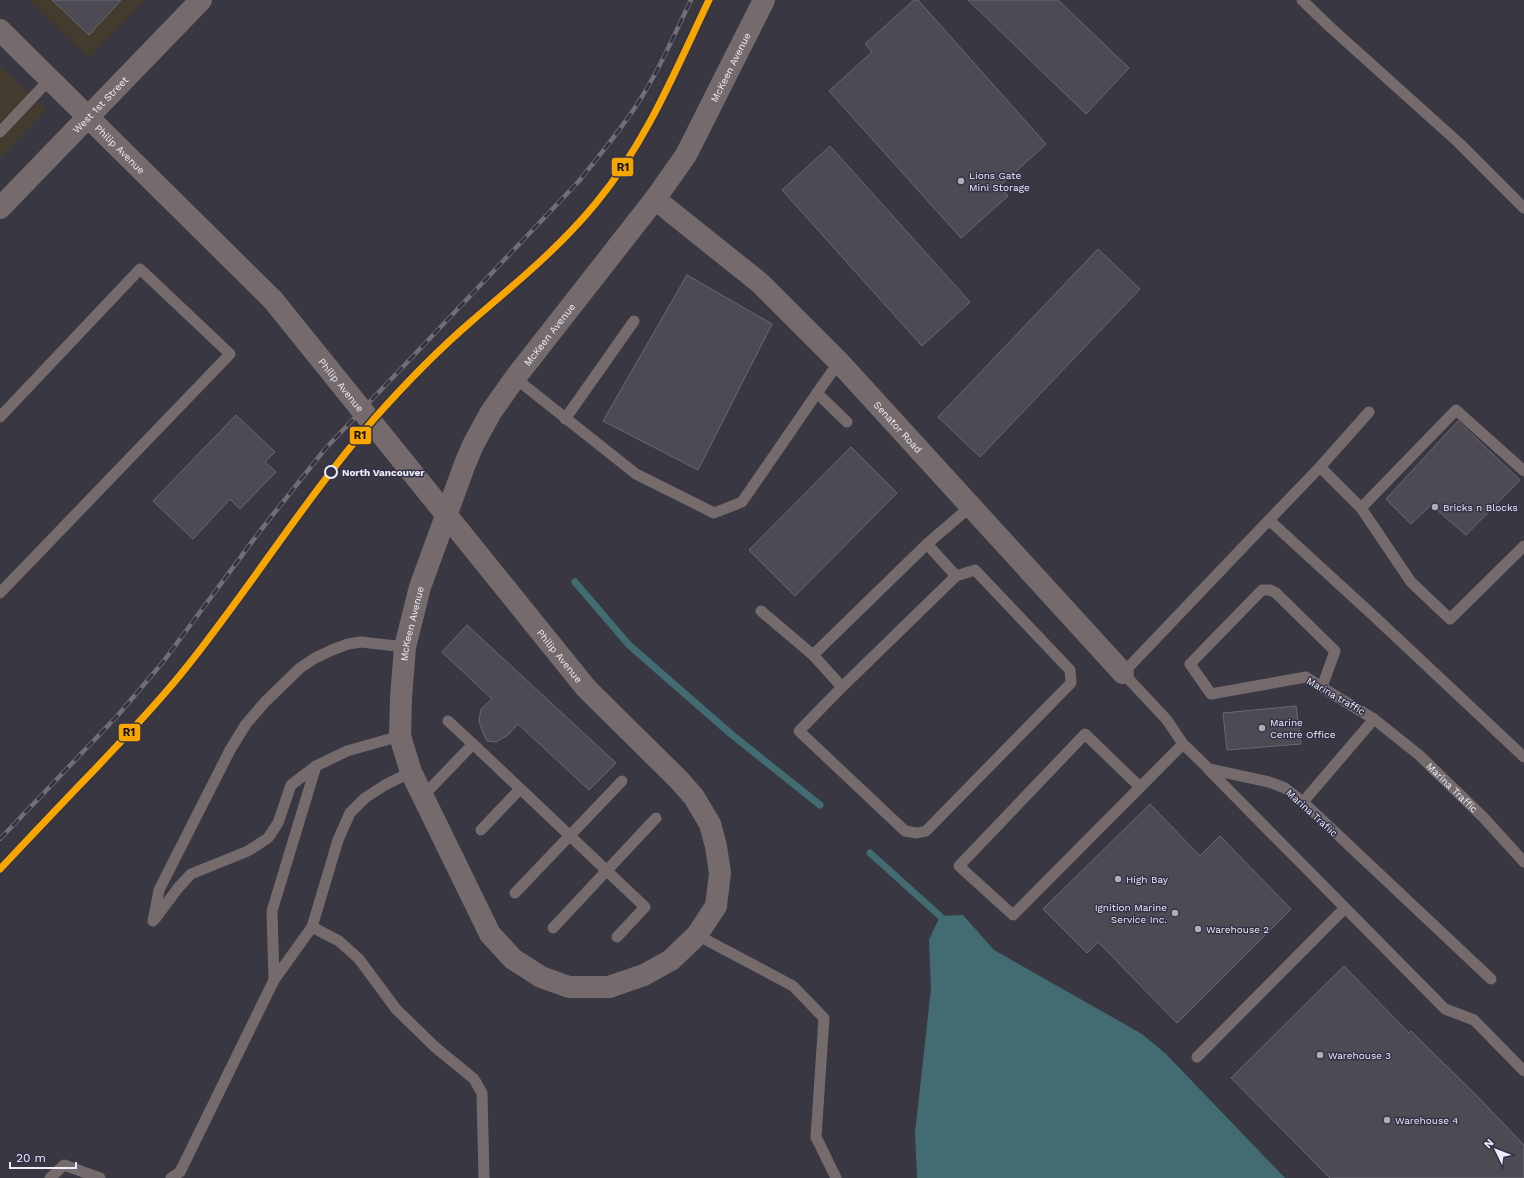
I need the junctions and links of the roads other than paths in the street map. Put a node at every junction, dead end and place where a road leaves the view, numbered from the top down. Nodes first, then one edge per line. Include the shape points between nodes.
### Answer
1 (201, 0) edge
2 (764, 0) edge
3 (1302, 0) edge
4 (0, 30) edge
5 (50, 79) junction
6 (89, 116) junction
7 (0, 132) edge
8 (655, 199) junction
9 (1522, 203) edge
10 (0, 208) edge
11 (634, 320) dead end
12 (839, 362) junction
13 (516, 378) junction
14 (817, 393) junction
15 (1369, 412) dead end
16 (0, 417) edge
17 (565, 418) junction
18 (847, 422) dead end
19 (1320, 467) junction
20 (1524, 471) edge
21 (971, 506) junction
22 (1361, 508) junction
23 (1269, 520) junction
24 (927, 544) junction
25 (1524, 546) edge
26 (956, 576) junction
27 (0, 593) edge
28 (761, 611) dead end
29 (405, 646) junction
30 (813, 655) junction
31 (1123, 673) junction
32 (842, 687) junction
33 (1322, 687) junction
34 (401, 698) joint
35 (1374, 719) junction
36 (448, 721) dead end
37 (400, 736) junction
38 (473, 744) junction
39 (1183, 744) junction
40 (1524, 758) edge
41 (316, 766) junction
42 (1208, 769) junction
43 (411, 772) junction
44 (622, 781) dead end
45 (1140, 787) junction
46 (520, 789) junction
47 (423, 796) junction
48 (1302, 802) junction
49 (656, 818) dead end
50 (481, 830) dead end
51 (569, 836) junction
52 (1524, 862) edge
53 (606, 870) junction
54 (515, 893) dead end
55 (1345, 908) junction
56 (312, 926) junction
57 (553, 928) dead end
58 (697, 935) junction
59 (617, 937) dead end
60 (1491, 979) dead end
61 (274, 980) junction
62 (1197, 1057) dead end
63 (1524, 1070) edge
64 (50, 1178) edge
65 (100, 1178) edge
66 (171, 1178) edge
67 (484, 1178) edge
68 (836, 1178) edge

1 - 6 street, West 1st Street
2 - 8 street, McKeen Avenue via 686,155
3 - 9 lane
4 - 5 street, Philip Avenue
5 - 6 street, Philip Avenue
5 - 7 lane
6 - 10 street, West 1st Street
6 - 58 street, Philip Avenue, bridge via 273,300 586,688 694,797 710,824 720,873 716,906
8 - 12 street, Senator Road via 760,283
8 - 13 street, McKeen Avenue
11 - 17 lane
12 - 14 lane
12 - 21 street, Senator Road
13 - 17 lane
13 - 29 street, McKeen Avenue via 491,412 468,458 420,587
14 - 17 lane via 742,502 714,513 636,474
14 - 18 lane
15 - 19 lane
16 - 27 lane via 140,269 230,354
19 - 22 lane
19 - 23 lane
20 - 22 lane via 1456,410
21 - 24 lane
21 - 31 street, Senator Road
22 - 25 lane via 1411,582 1450,619
23 - 31 lane
23 - 40 lane
24 - 26 lane
24 - 30 lane
26 - 32 lane
26 - 32 lane via 975,570 1070,670 1071,683 926,831 905,831 799,731
28 - 30 lane
29 - 34 street, McKeen Avenue
29 - 41 lane via 361,642 332,650 300,668 265,702 246,724 230,750 159,890 153,921 191,874 248,851 268,838 278,823 291,785
30 - 32 lane
31 - 39 lane via 1167,720
33 - 33 lane, Marina traffic via 1306,677 1211,694 1190,664 1262,590 1270,590 1335,651
33 - 35 lane, Marina traffic
34 - 37 street, Philip Avenue
35 - 48 lane, Marina traffic
35 - 52 lane, Marina Traffic via 1419,755 1484,818
36 - 38 lane
37 - 41 lane via 347,751
37 - 43 street, Philip Avenue
38 - 46 lane
38 - 47 lane
39 - 42 lane
39 - 45 lane
41 - 61 lane via 272,911
42 - 48 lane, Marina Trafiic via 1274,784 1285,788
42 - 55 lane
43 - 47 street, Philip Avenue
43 - 56 lane via 365,798 350,813 338,840
44 - 51 lane
45 - 45 lane via 1013,915 959,866 1085,734
46 - 50 lane
46 - 51 lane
47 - 58 street, Philip Avenue via 490,934 513,959 541,977 569,987 609,987 644,975 671,960
48 - 60 lane, Marina Trafiic
49 - 53 lane
51 - 53 lane
51 - 54 lane
53 - 57 lane
53 - 59 lane via 645,907
55 - 62 lane
55 - 63 lane via 1445,1009 1474,1020
56 - 61 lane
56 - 67 lane via 339,941 359,959 396,1009 435,1047 474,1079 482,1093
58 - 68 lane via 793,986 824,1018 816,1137
61 - 66 lane via 180,1172
64 - 65 lane via 64,1165

